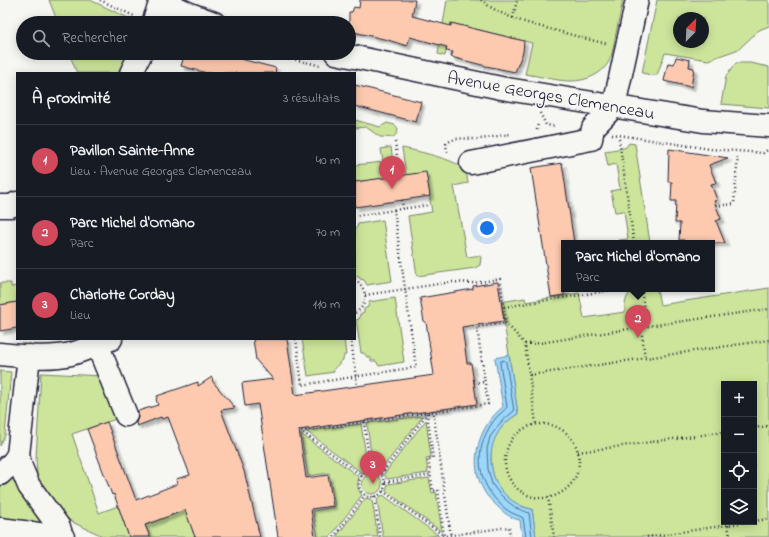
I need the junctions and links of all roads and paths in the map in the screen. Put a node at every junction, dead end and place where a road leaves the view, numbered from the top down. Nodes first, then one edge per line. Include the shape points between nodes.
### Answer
1 (100, 0) edge
2 (161, 0) edge
3 (481, 0) edge
4 (517, 0) edge
5 (637, 0) edge
6 (136, 16) edge
7 (150, 16) edge
8 (195, 16) edge
9 (513, 18) junction
10 (613, 45) dead end
11 (138, 60) edge
12 (331, 60) edge
13 (132, 72) edge
14 (614, 106) junction
15 (538, 123) dead end
16 (769, 126) edge
17 (516, 133) dead end
18 (535, 134) dead end
19 (607, 134) dead end
20 (618, 139) dead end
21 (395, 142) dead end
22 (769, 148) edge
23 (447, 152) dead end
24 (738, 155) dead end
25 (471, 163) dead end
26 (399, 169) dead end
27 (402, 200) dead end
28 (16, 204) edge
29 (428, 205) dead end
30 (0, 206) edge
31 (716, 206) dead end
32 (403, 209) junction
33 (394, 210) junction
34 (356, 216) edge
35 (634, 240) edge
36 (356, 280) edge
37 (405, 288) junction
38 (599, 292) edge
39 (641, 292) edge
40 (365, 295) junction
41 (504, 307) junction
42 (769, 309) edge
43 (356, 312) edge
44 (506, 323) junction
45 (647, 326) junction
46 (641, 327) junction
47 (296, 340) edge
48 (351, 340) edge
49 (769, 340) edge
50 (104, 342) edge
51 (525, 344) junction
52 (0, 354) edge
53 (29, 356) junction
54 (645, 358) junction
55 (530, 375) junction
56 (356, 377) junction
57 (485, 382) junction
58 (474, 383) dead end
59 (357, 386) dead end
60 (433, 411) junction
61 (427, 413) junction
62 (126, 415) dead end
63 (364, 422) junction
64 (536, 424) junction
65 (769, 426) edge
66 (757, 428) edge
67 (721, 432) edge
68 (578, 452) junction
69 (18, 455) junction
70 (371, 471) junction
71 (0, 474) edge
72 (381, 474) junction
73 (430, 475) junction
74 (362, 476) junction
75 (385, 482) junction
76 (383, 491) junction
77 (365, 495) junction
78 (374, 496) junction
79 (548, 497) junction
80 (769, 519) edge
81 (757, 521) edge
82 (728, 525) joint
83 (0, 530) edge
84 (671, 535) edge
85 (444, 536) junction
86 (451, 536) edge
87 (63, 537) edge
88 (334, 537) edge
89 (380, 537) edge
90 (438, 537) edge
91 (510, 537) edge
92 (554, 537) edge
93 (646, 537) edge
94 (730, 537) edge

1 - 6 path
2 - 7 main road
2 - 8 main road
3 - 9 path
4 - 9 path
5 - 14 main road
9 - 10 path
11 - 13 main road
12 - 14 main road, Avenue Georges Clemenceau
14 - 16 main road, Avenue Georges Clemenceau via 703,121
14 - 25 main road via 593,128 591,139
15 - 18 path
17 - 23 path via 479,139 456,138 446,144
19 - 22 path via 710,149 763,153
20 - 35 path
21 - 26 path
24 - 31 path via 734,204
27 - 32 path
28 - 30 main road
29 - 32 path
32 - 33 path
33 - 34 path
33 - 37 path
36 - 40 path via 364,288
37 - 40 path
37 - 41 path via 452,282 500,280
37 - 56 path via 416,367
38 - 41 path
39 - 45 path
40 - 43 path via 363,306
41 - 44 path
42 - 45 path
44 - 51 path
44 - 57 path via 477,327
45 - 46 path
46 - 51 path
46 - 54 path
47 - 56 path via 302,385
48 - 56 path
49 - 54 path
50 - 53 main road via 70,354
50 - 62 main road
51 - 55 path
52 - 53 main road
53 - 69 main road
54 - 55 path
55 - 64 path
56 - 59 path
57 - 58 path
57 - 60 path via 488,404
60 - 61 path
60 - 86 path
61 - 63 path
61 - 72 path
61 - 73 path via 433,458 428,460
63 - 70 path
63 - 74 path via 301,431
64 - 68 path via 554,426 562,430 569,436
64 - 79 path via 521,430 510,442 505,458 506,466 517,488 531,496
65 - 66 path
67 - 68 path
68 - 79 path via 579,462 573,481 557,494
69 - 71 main road
69 - 87 main road via 29,486
70 - 72 path
70 - 74 path
72 - 75 path
73 - 75 path
73 - 85 path via 433,491 438,490
74 - 77 path via 360,486
75 - 76 path
76 - 78 path
76 - 85 path
77 - 78 path
77 - 88 path
78 - 89 path
79 - 92 path
80 - 81 path
82 - 84 path
82 - 94 path
83 - 87 main road
84 - 93 path
85 - 86 path
85 - 90 path
86 - 91 path via 509,527

